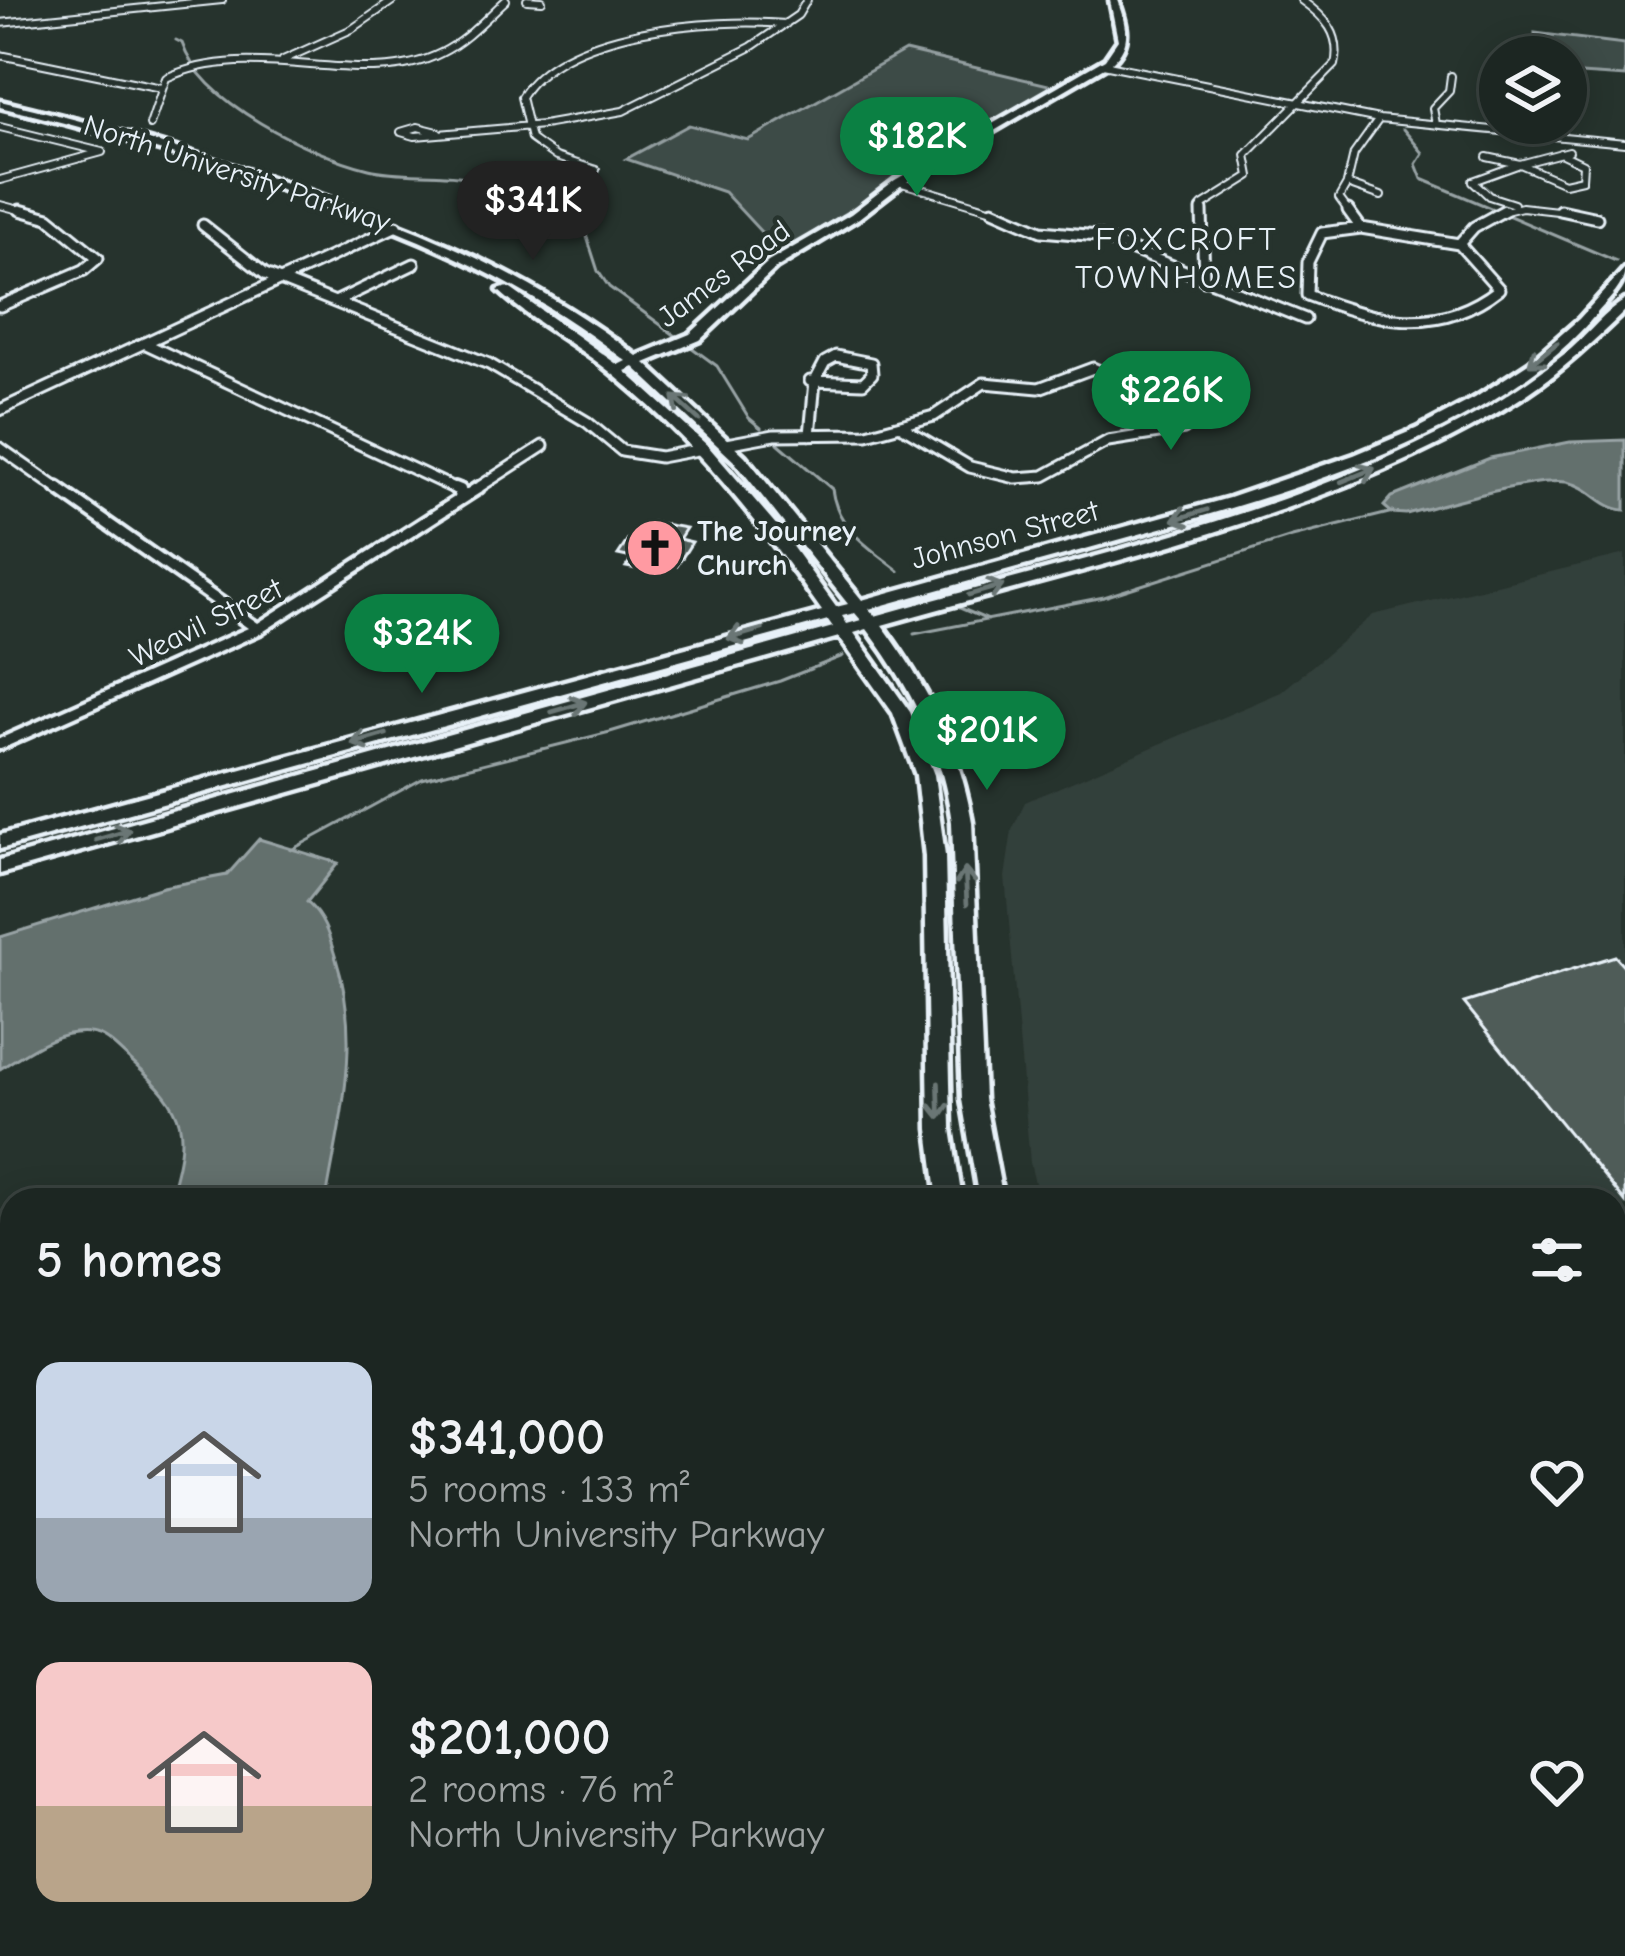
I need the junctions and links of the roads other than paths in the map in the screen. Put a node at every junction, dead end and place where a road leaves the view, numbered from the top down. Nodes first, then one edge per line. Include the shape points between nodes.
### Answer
1 (222, 0) edge
2 (394, 0) edge
3 (506, 0) edge
4 (526, 0) edge
5 (807, 0) edge
6 (1114, 0) edge
7 (1301, 0) edge
8 (542, 1) edge
9 (181, 2) edge
10 (0, 23) edge
11 (787, 24) junction
12 (0, 55) edge
13 (278, 62) junction
14 (1103, 64) junction
15 (1451, 76) dead end
16 (161, 88) junction
17 (1297, 104) junction
18 (0, 108) edge
19 (1378, 119) junction
20 (1436, 124) junction
21 (150, 125) dead end
22 (530, 126) junction
23 (0, 127) edge
24 (1479, 127) edge
25 (438, 132) dead end
26 (1587, 138) edge
27 (1625, 143) edge
28 (1560, 144) edge
29 (1576, 144) edge
30 (1560, 153) junction
31 (1487, 157) dead end
32 (1520, 164) junction
33 (596, 170) dead end
34 (0, 179) edge
35 (899, 182) junction
36 (1347, 184) junction
37 (1381, 196) dead end
38 (0, 205) edge
39 (1506, 210) junction
40 (1597, 218) dead end
41 (203, 225) dead end
42 (1361, 228) junction
43 (390, 230) junction
44 (1460, 244) junction
45 (414, 264) dead end
46 (1625, 272) edge
47 (1204, 280) junction
48 (279, 281) junction
49 (335, 302) junction
50 (1625, 304) edge
51 (0, 306) edge
52 (1304, 319) dead end
53 (144, 343) junction
54 (633, 363) junction
55 (616, 369) junction
56 (810, 381) junction
57 (0, 410) edge
58 (901, 426) junction
59 (810, 435) junction
60 (726, 444) junction
61 (543, 446) dead end
62 (0, 448) edge
63 (703, 449) junction
64 (459, 500) junction
65 (858, 605) junction
66 (829, 611) junction
67 (873, 622) junction
68 (258, 629) junction
69 (845, 630) junction
70 (0, 744) edge
71 (0, 842) edge
72 (0, 867) edge
73 (948, 1188) edge
74 (990, 1188) edge

1 - 9 street
2 - 13 street
3 - 13 street via 430,58
4 - 8 street
5 - 11 street
6 - 14 main road via 1125,38
7 - 17 street via 1330,24 1339,52
9 - 10 street
11 - 22 street via 642,103
11 - 22 street via 689,20 624,35 533,79 521,98
12 - 16 street
13 - 16 street via 197,64 171,74
14 - 17 street
14 - 35 main road, James Road
15 - 20 street via 1433,108
16 - 21 street
17 - 19 street
17 - 47 street via 1246,155 1250,176 1202,206
18 - 43 main road, North University Parkway
19 - 20 street
19 - 36 street via 1354,154
20 - 24 street
22 - 25 street
22 - 33 street via 541,149
23 - 34 street via 101,152
26 - 27 street
28 - 30 street
29 - 30 street
30 - 32 street
30 - 32 street via 1583,164 1582,178 1564,183
31 - 32 street
32 - 39 street via 1474,181
35 - 47 street via 1041,231 1098,236
35 - 54 main road, James Road via 763,272 695,337
36 - 37 street
36 - 42 street via 1339,198
38 - 51 street via 59,224 98,258
39 - 40 street
39 - 44 street
41 - 48 street
42 - 44 street
42 - 44 street via 1316,238 1307,295 1385,321 1462,316 1499,289
43 - 48 street
43 - 54 main road, North University Parkway via 503,274
43 - 55 main road, North University Parkway via 468,269
45 - 49 street
46 -> 65 main road, Johnson Street via 1516,375 1370,453 1173,520
47 - 52 street
48 - 49 street
48 - 53 street
49 - 63 street via 489,364 622,451 660,458
67 -> 50 main road, Johnson Street via 1227,521 1386,464 1529,390
53 - 57 street
53 - 64 street via 460,490
54 - 55 main road, James Road
60 -> 54 main road, North University Parkway
55 - 63 main road, North University Parkway
56 - 56 street via 836,358 871,363 862,383
56 - 59 street
58 - 58 street via 934,416 984,383 1039,388 1093,368 1141,388 1184,428 1108,441 1044,476 1016,478 970,466
58 - 59 street
59 - 60 street
60 - 65 main road, North University Parkway
61 - 64 street, Weavil Street
62 - 68 street
63 - 66 main road, North University Parkway
64 - 68 street, Weavil Street
65 - 66 main road, Johnson Street
65 - 67 main road, North University Parkway
66 - 69 main road, North University Parkway
66 -> 71 main road, Johnson Street
67 - 69 main road, Johnson Street
74 -> 67 main road, North University Parkway via 973,1100 958,779 920,689
68 - 70 street, Weavil Street
72 -> 69 main road, Johnson Street
69 -> 73 main road, North University Parkway via 901,712 925,775

